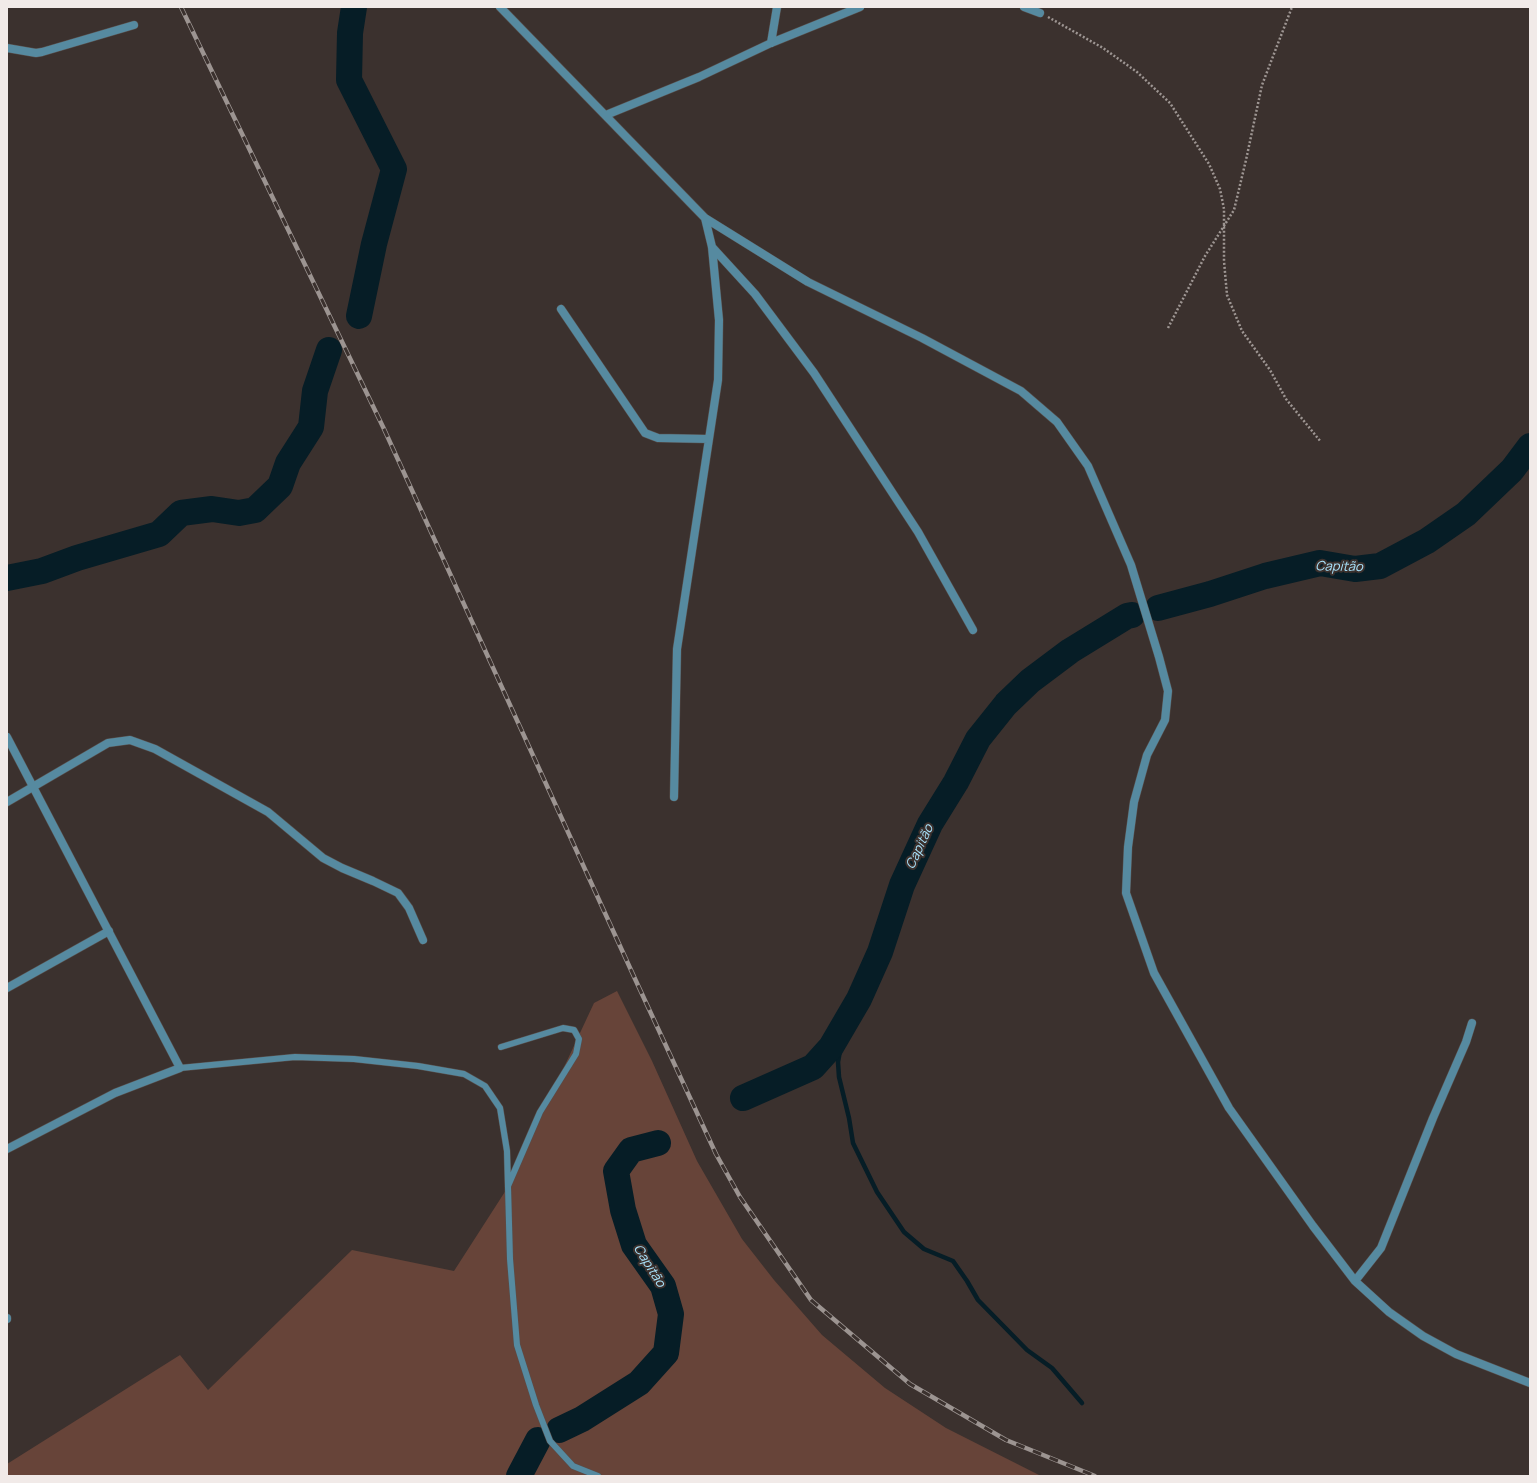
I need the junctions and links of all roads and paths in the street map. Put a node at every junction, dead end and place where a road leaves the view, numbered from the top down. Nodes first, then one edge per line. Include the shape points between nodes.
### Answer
1 (500, 7) edge
2 (777, 7) edge
3 (860, 7) edge
4 (1024, 7) edge
5 (1292, 7) edge
6 (1040, 13) joint
7 (134, 25) dead end
8 (770, 43) junction
9 (7, 48) edge
10 (606, 115) junction
11 (705, 218) junction
12 (1223, 228) junction
13 (712, 247) junction
14 (561, 308) dead end
15 (1168, 328) dead end
16 (709, 439) junction
17 (1321, 442) dead end
18 (973, 630) dead end
19 (7, 737) edge
20 (33, 787) junction
21 (674, 798) dead end
22 (7, 802) edge
23 (109, 931) junction
24 (423, 940) dead end
25 (7, 988) edge
26 (1472, 1023) dead end
27 (501, 1047) dead end
28 (180, 1068) junction
29 (7, 1149) edge
30 (508, 1187) junction
31 (1355, 1281) junction
32 (1530, 1383) edge
33 (598, 1476) edge

1 - 10 street
2 - 8 street
3 - 8 street
4 - 6 street
5 - 12 path via 1262,85 1234,210
6 - 12 path via 1103,48 1137,72 1170,103 1209,164 1220,189 1224,209
7 - 9 street via 42,52
8 - 10 street via 699,77
10 - 11 street
11 - 13 street
11 - 31 street via 808,282 922,338 1021,391 1057,422 1088,466 1131,566 1168,691 1165,720 1147,755 1134,802 1128,847 1126,893 1154,973 1229,1108
12 - 15 path via 1198,269
12 - 17 path via 1227,295 1242,330 1270,370 1286,400
13 - 16 street via 720,320 718,380
13 - 18 street via 755,294 814,373 918,532
14 - 16 street via 645,433 658,438
16 - 21 street via 677,649
19 - 20 street
20 - 22 street
20 - 23 street
20 - 24 street via 108,743 130,740 149,747 268,812 324,858 398,893 409,908
23 - 25 street
23 - 28 street
26 - 31 street via 1381,1248
27 - 30 lane via 563,1028 574,1030 579,1039 576,1054 540,1112
28 - 29 street via 115,1093
28 - 30 lane via 295,1057 354,1059 464,1074 485,1086 500,1108 507,1151
30 - 33 lane via 510,1259 517,1345 550,1441 573,1466
31 - 32 street via 1389,1312 1423,1336 1456,1354

